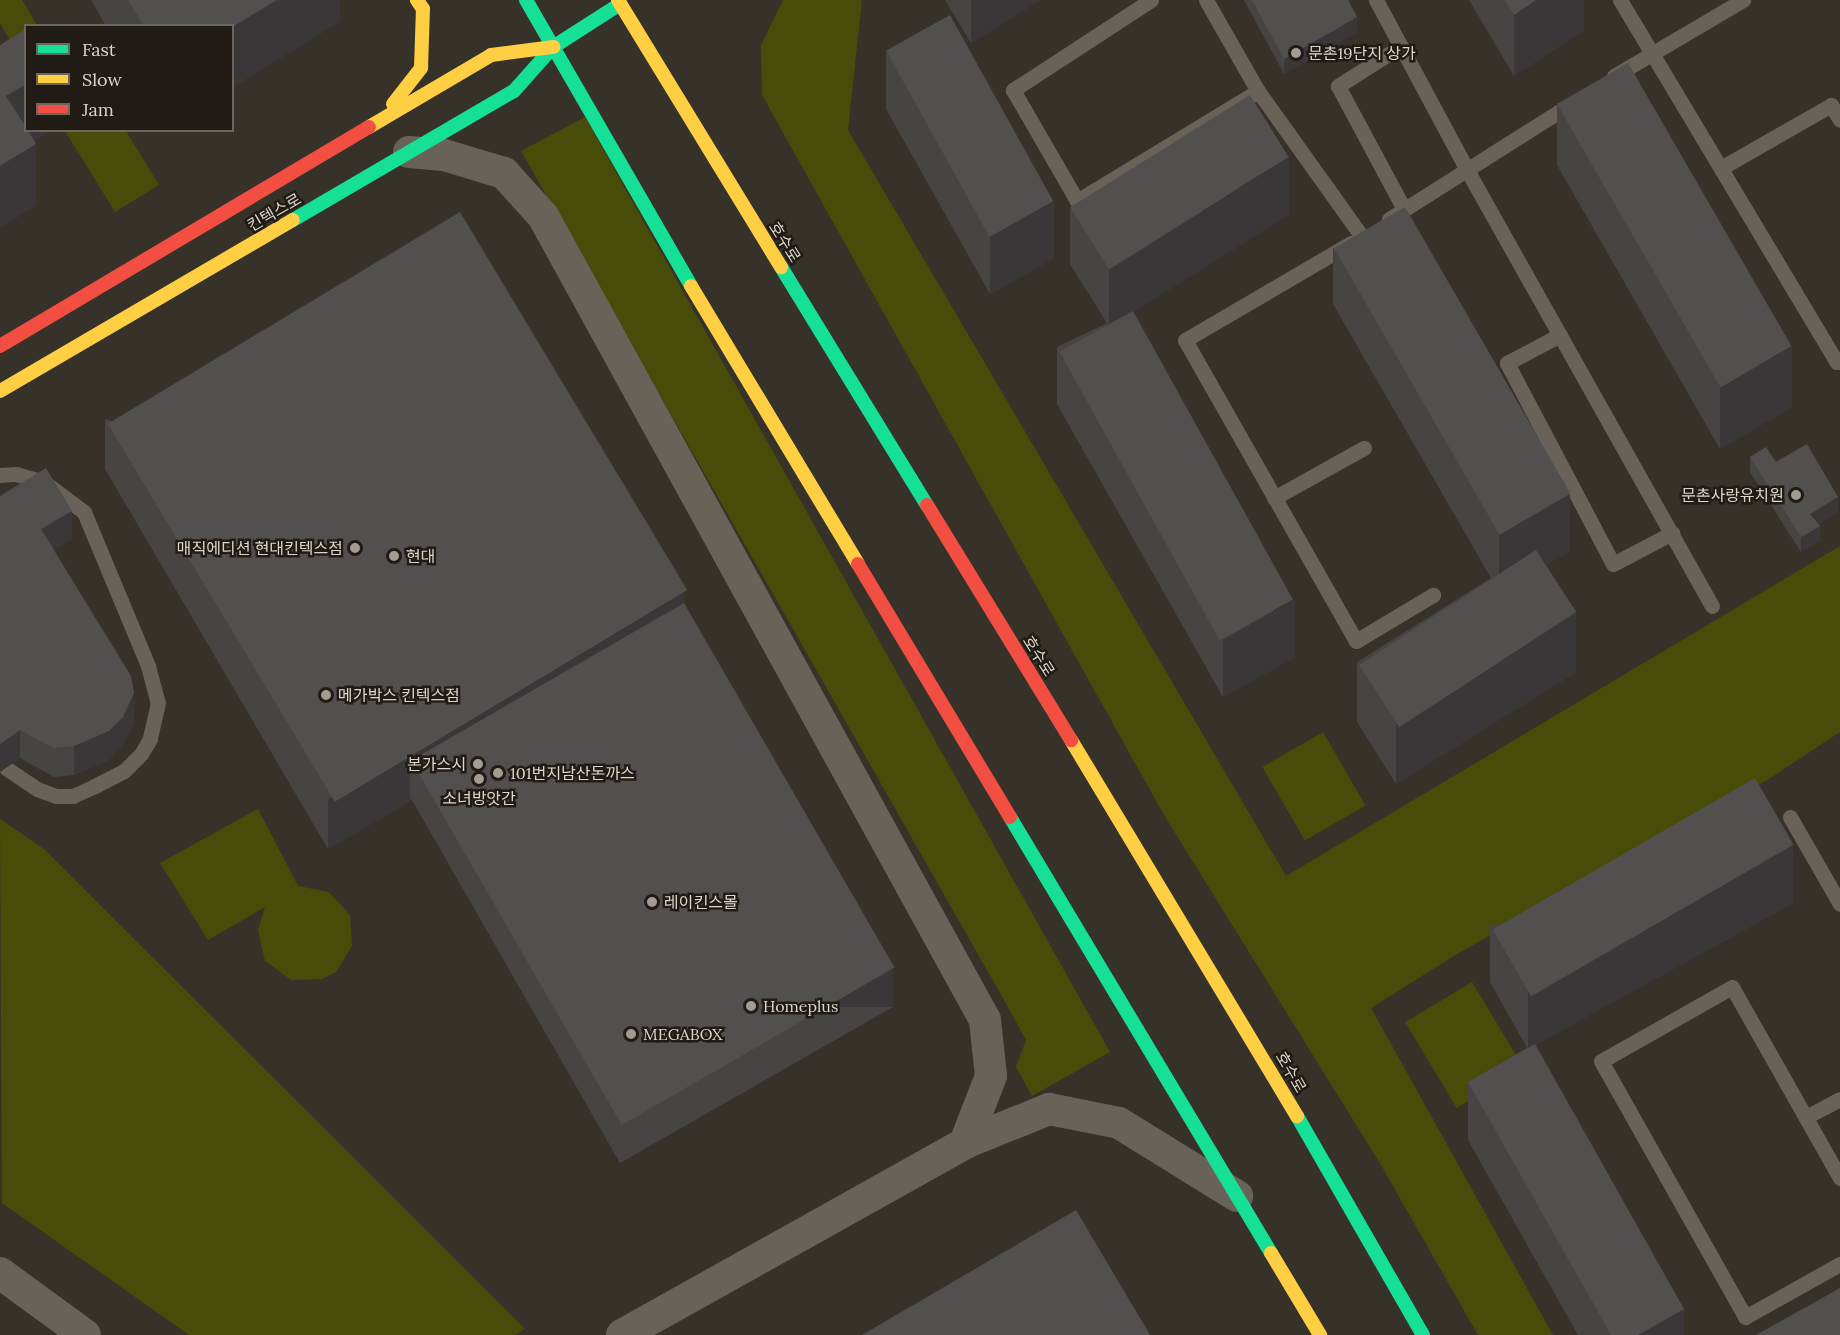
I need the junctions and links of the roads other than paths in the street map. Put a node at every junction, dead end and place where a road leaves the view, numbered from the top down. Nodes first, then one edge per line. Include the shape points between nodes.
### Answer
1 (417, 0) edge
2 (526, 0) edge
3 (1151, 0) edge
4 (1206, 0) edge
5 (1376, 0) edge
6 (1620, 0) edge
7 (1743, 0) edge
8 (622, 2) edge
9 (1401, 46) junction
10 (553, 47) junction
11 (1652, 52) junction
12 (1603, 83) edge
13 (1258, 91) junction
14 (1584, 95) edge
15 (382, 117) junction
16 (1840, 120) edge
17 (409, 152) junction
18 (1721, 168) junction
19 (1467, 170) junction
20 (1404, 209) junction
21 (1362, 237) junction
22 (1560, 335) junction
23 (0, 346) edge
24 (1840, 360) edge
25 (0, 391) edge
26 (1364, 448) dead end
27 (0, 475) edge
28 (1274, 498) junction
29 (1672, 533) junction
30 (1434, 595) dead end
31 (1712, 606) dead end
32 (6, 768) edge
33 (1790, 817) dead end
34 (1840, 904) edge
35 (1840, 1099) edge
36 (1806, 1118) junction
37 (965, 1143) junction
38 (1840, 1178) edge
39 (1237, 1196) junction
40 (1840, 1264) edge
41 (0, 1273) edge
42 (85, 1335) edge
43 (622, 1335) edge
44 (1320, 1335) edge
45 (1423, 1335) edge

1 - 15 main road via 423,9 422,68
2 - 10 main road
3 - 13 lane via 1013,90 1077,201
4 - 13 lane
5 - 9 lane
6 - 11 lane
7 - 11 lane
8 - 10 main road, 킨텍스로
8 - 45 main road, 호수로 via 1224,989
9 - 19 lane
9 - 20 lane via 1338,86
10 - 15 main road, 킨텍스로 via 491,56
10 - 17 main road, 킨텍스로 via 514,91
10 - 39 main road via 600,133
11 - 12 lane
11 - 18 lane
13 - 21 lane
14 - 19 lane
15 - 23 main road, 킨텍스로
16 - 18 lane via 1831,105
17 - 25 main road, 킨텍스로
17 - 37 street via 444,155 504,173 543,216 985,1020 991,1076
18 - 24 lane via 1837,362
19 - 20 lane
19 - 22 lane
20 - 21 lane
21 - 28 lane via 1185,340
22 - 29 lane
22 - 29 lane via 1507,363 1613,564
26 - 28 lane
27 - 32 lane via 16,474 44,482 84,512 148,666 158,703 150,739 141,754 124,771 73,796 56,796 37,789
28 - 30 lane via 1356,641
29 - 31 lane
33 - 34 lane
35 - 36 lane
36 - 38 lane
36 - 40 lane via 1732,987 1601,1061 1745,1317
37 - 39 street via 1049,1109 1119,1123
37 - 43 street
39 - 44 main road
41 - 42 street

